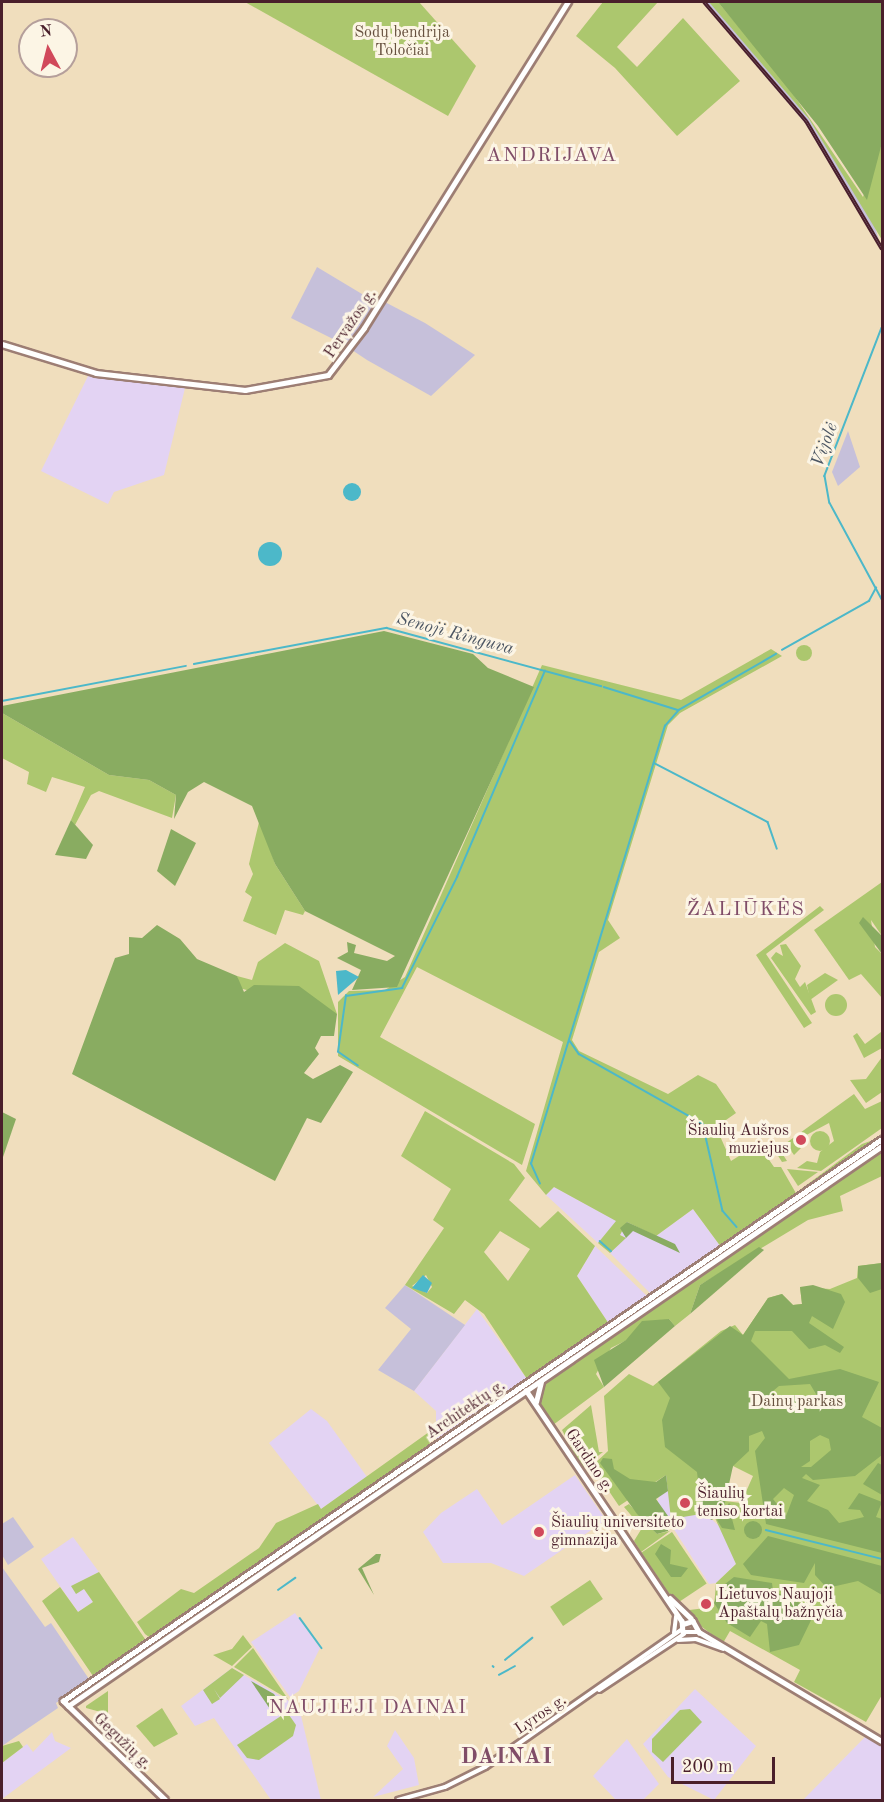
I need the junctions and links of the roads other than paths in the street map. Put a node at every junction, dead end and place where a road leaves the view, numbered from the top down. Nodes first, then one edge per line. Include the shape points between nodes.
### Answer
1 (568, 2) edge
2 (2, 344) edge
3 (882, 1139) edge
4 (882, 1146) edge
5 (844, 1169) junction
6 (654, 1299) junction
7 (543, 1379) junction
8 (523, 1385) junction
9 (526, 1391) junction
10 (538, 1407) junction
11 (432, 1451) junction
12 (655, 1579) junction
13 (666, 1597) junction
14 (199, 1611) junction
15 (683, 1629) junction
16 (699, 1630) junction
17 (694, 1635) junction
18 (723, 1649) junction
19 (655, 1651) junction
20 (732, 1653) junction
21 (63, 1701) joint
22 (68, 1706) junction
23 (882, 1741) edge
24 (165, 1800) edge
25 (398, 1800) edge

1 - 2 main road, Pervažos g. via 364,328 328,375 245,390 96,373
3 - 5 main road, Architektų g.
4 - 5 main road, Architektų g.
5 - 6 main road, Architektų g.
6 - 7 main road, Architektų g.
6 - 8 main road, Architektų g.
7 - 9 main road, Architektų g.
7 - 10 main road via 536,1393
8 - 9 main road, Gardino g.
8 - 11 main road, Architektų g.
9 - 10 main road, Gardino g.
9 - 11 main road, Architektų g.
10 - 12 main road, Gardino g.
11 - 14 main road, Architektų g.
12 - 13 main road, Gardino g.
12 - 16 main road, Gardino g.
13 - 15 main road, Gardino g.
13 - 19 street via 678,1627
14 - 21 main road, Architektų g.
14 - 22 main road, Architektų g.
15 - 16 main road via 692,1621
15 - 17 main road
15 - 19 street, Lyros g.
15 - 19 street, Lyros g.
16 - 17 main road
16 - 20 main road
17 - 18 main road
18 - 19 street via 685,1638
18 - 20 main road
19 - 25 street, Lyros g. via 468,1777
20 - 23 main road
21 - 22 main road, Gegužių g.
22 - 24 main road, Gegužių g.

